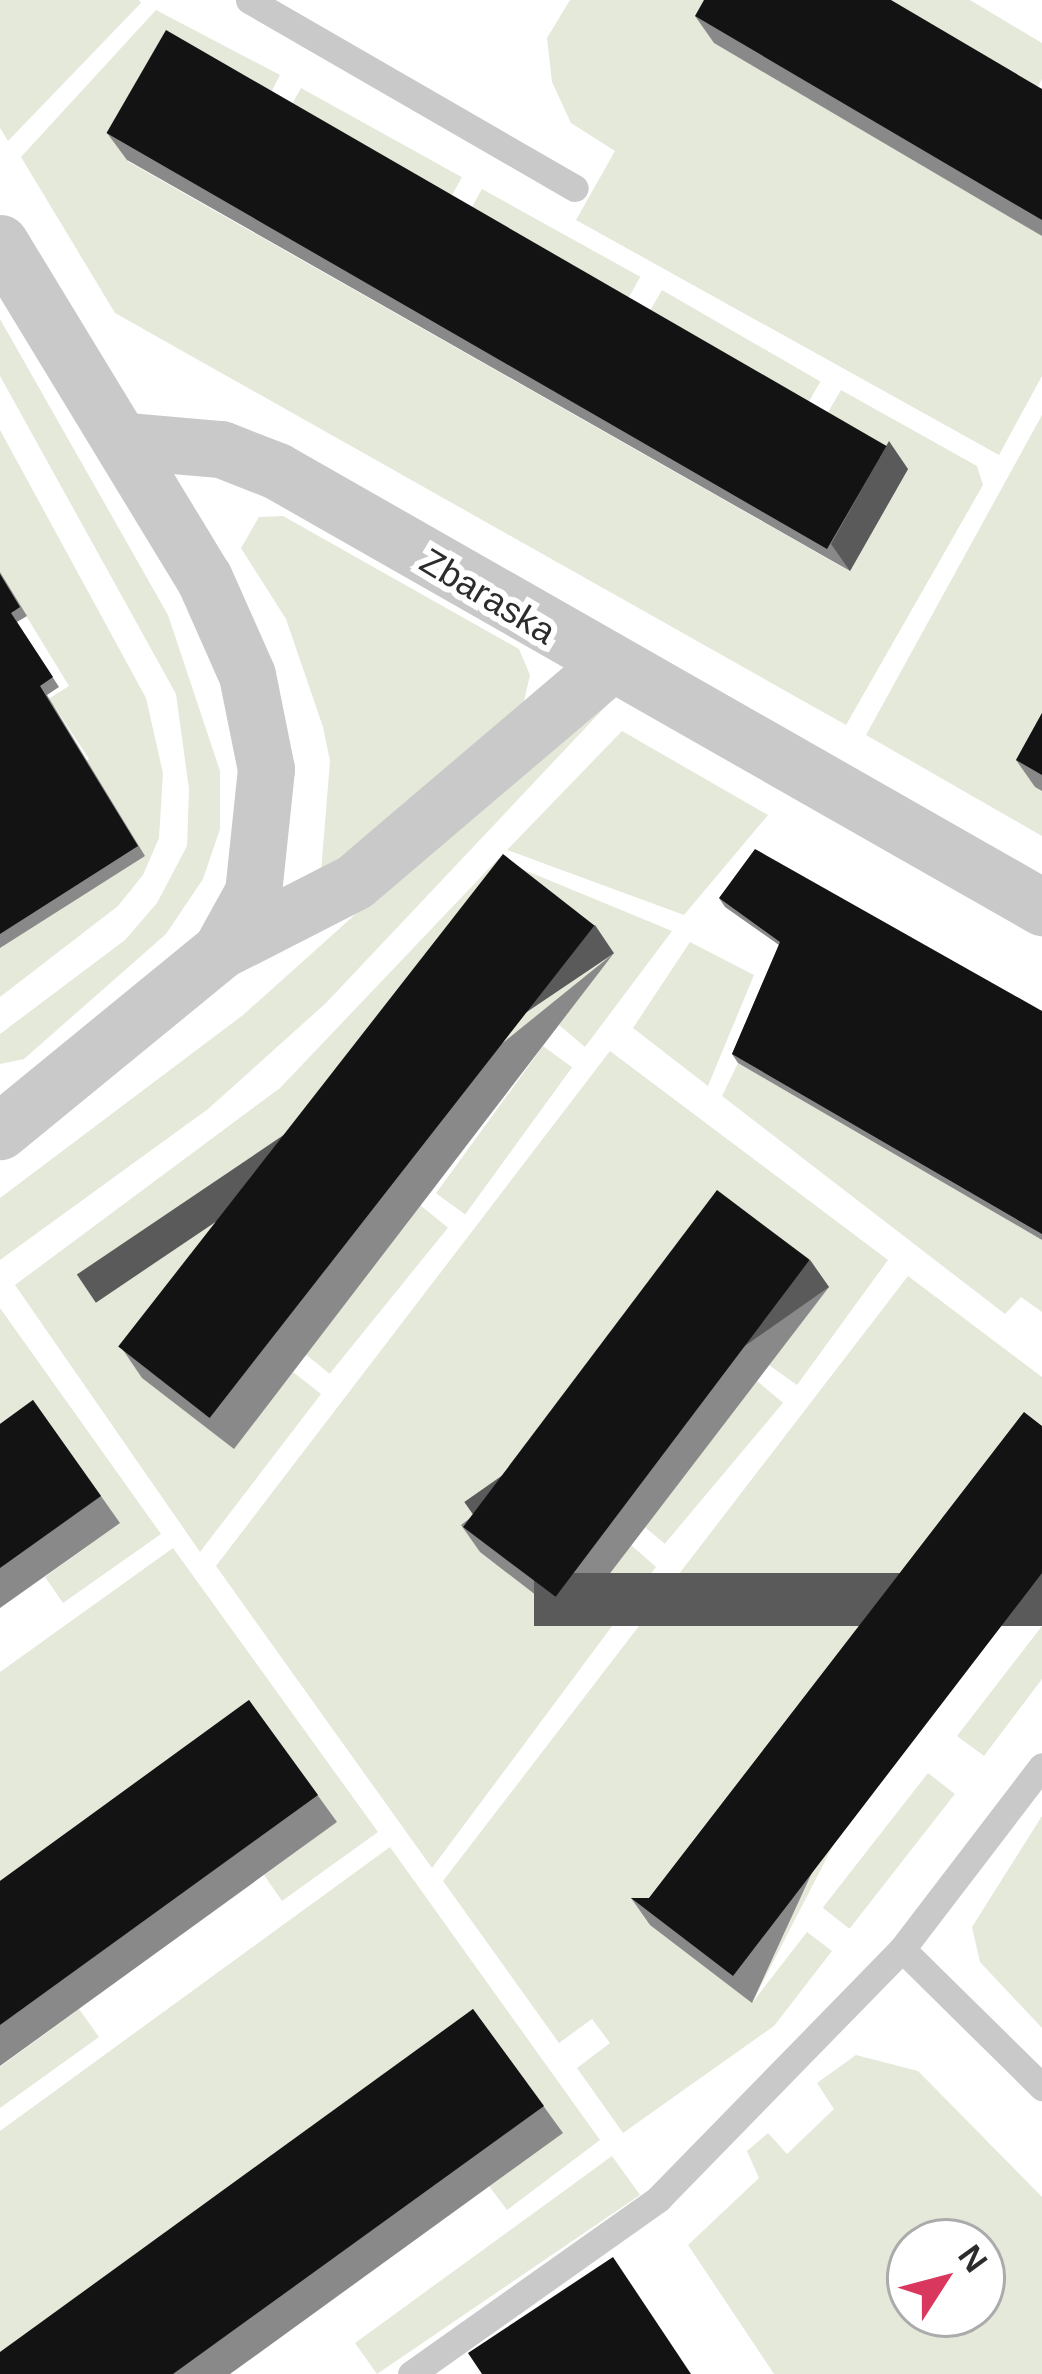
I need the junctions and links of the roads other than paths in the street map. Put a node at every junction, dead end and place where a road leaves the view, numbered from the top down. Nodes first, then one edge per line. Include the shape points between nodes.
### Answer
1 (248, 0) edge
2 (575, 188) dead end
3 (0, 243) edge
4 (127, 440) junction
5 (608, 666) junction
6 (1042, 908) edge
7 (221, 950) junction
8 (0, 1131) edge
9 (1042, 1766) edge
10 (902, 1949) junction
11 (1042, 2087) edge
12 (411, 2374) edge

1 - 2 lane
3 - 4 street
4 - 5 street, Zbaraska via 221,449 277,471
4 - 7 street via 227,625 261,727 265,830 253,892
5 - 6 street, Zbaraska
5 - 7 street via 354,882
7 - 8 street
9 - 10 lane
10 - 11 lane
10 - 12 lane via 658,2199

